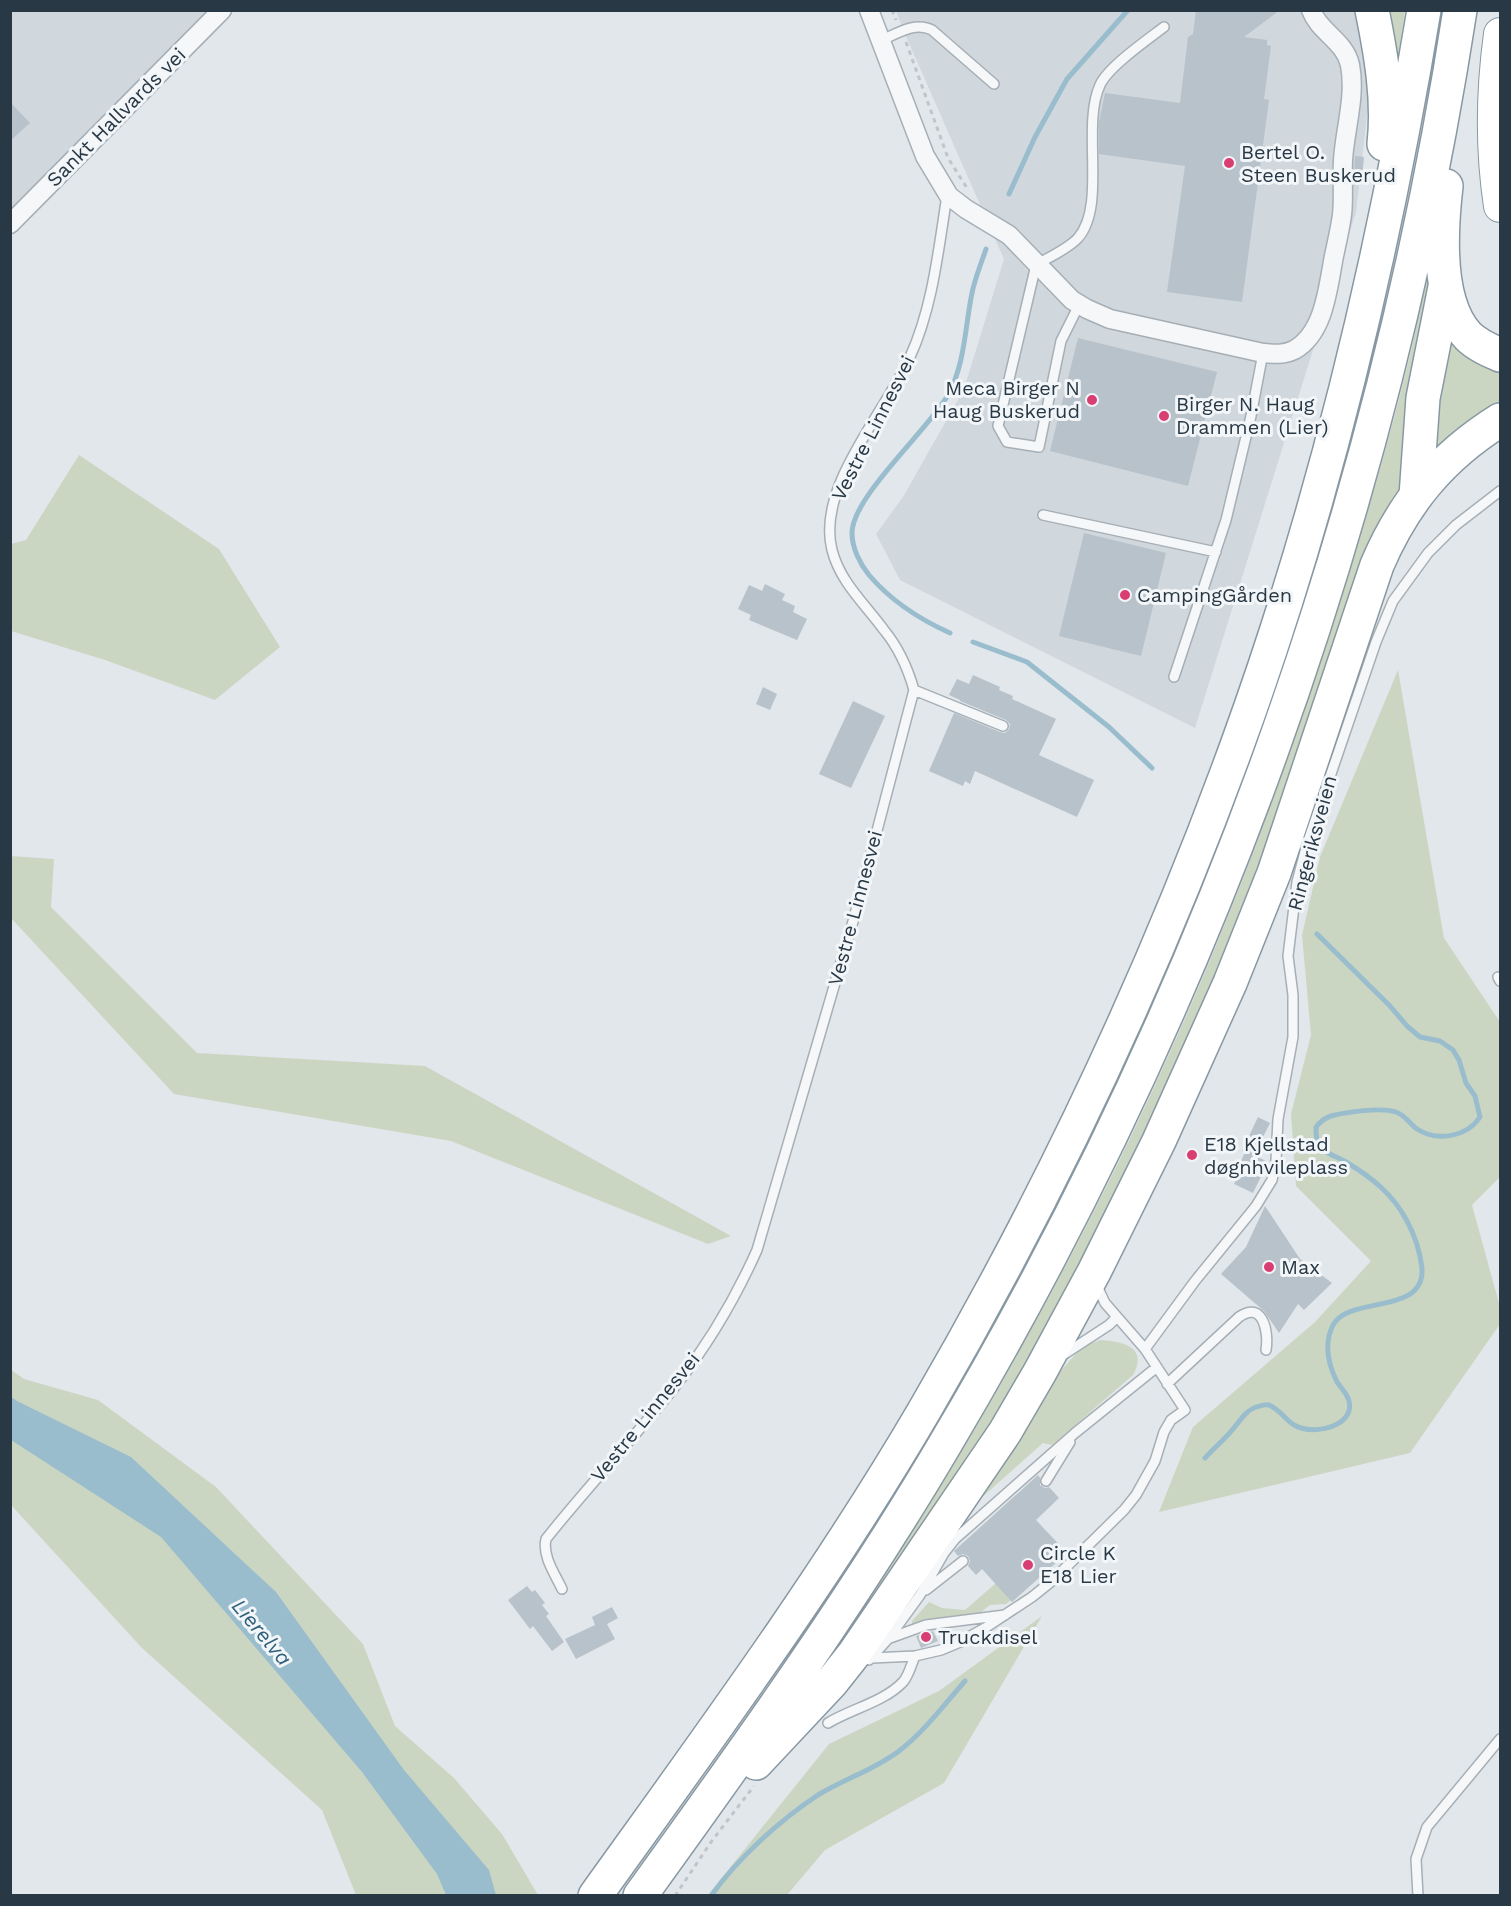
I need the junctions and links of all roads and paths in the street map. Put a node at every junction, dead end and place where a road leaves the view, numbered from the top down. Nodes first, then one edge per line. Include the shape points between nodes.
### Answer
1 (222, 10) edge
2 (869, 10) edge
3 (892, 10) edge
4 (1311, 10) edge
5 (1372, 10) edge
6 (1424, 10) edge
7 (1458, 20) edge
8 (1164, 27) dead end
9 (902, 32) junction
10 (1500, 34) edge
11 (880, 41) junction
12 (994, 84) dead end
13 (956, 201) junction
14 (1500, 206) edge
15 (10, 224) edge
16 (1036, 265) junction
17 (1372, 282) junction
18 (1446, 284) junction
19 (1079, 305) junction
20 (1263, 353) junction
21 (1500, 355) edge
22 (1500, 420) edge
23 (1500, 491) edge
24 (1416, 496) junction
25 (1043, 515) dead end
26 (1216, 552) junction
27 (1174, 677) dead end
28 (914, 690) junction
29 (1003, 726) dead end
30 (1094, 1272) junction
31 (1117, 1317) junction
32 (1145, 1349) junction
33 (1266, 1350) dead end
34 (1156, 1367) junction
35 (1040, 1372) junction
36 (1167, 1384) junction
37 (1075, 1433) junction
38 (1046, 1481) dead end
39 (963, 1560) dead end
40 (562, 1589) dead end
41 (920, 1595) junction
42 (1008, 1614) junction
43 (888, 1639) junction
44 (915, 1656) junction
45 (856, 1668) junction
46 (828, 1723) dead end
47 (1500, 1739) edge
48 (756, 1784) dead end
49 (685, 1833) junction
50 (595, 1896) edge
51 (640, 1896) edge
52 (675, 1896) edge
53 (1419, 1896) edge

1 - 15 street, Sankt Hallvards vei
2 - 11 street
3 - 9 path
4 - 20 street via 1348,57 1351,73 1342,215 1322,311 1312,332 1287,353
5 - 17 highway via 1384,80 1385,122 1366,240
6 - 17 highway
7 - 18 highway via 1463,88 1444,201
7 - 49 highway via 1409,274 1376,415 1342,535 1291,698 1176,994 1068,1223 945,1446 826,1632
8 - 16 lane via 1100,84 1091,158 1094,181 1087,222 1078,238
9 - 11 lane
9 - 12 lane via 916,26 932,30
9 - 13 path via 948,158 971,195
10 - 14 highway via 1493,140
11 - 13 street via 925,156
13 - 16 street via 1009,236
13 - 28 lane, Vestre Linnesvei via 946,202 924,317 911,356 844,476 830,519 838,569 886,631
16 - 19 street
16 - 19 lane via 998,426 1007,442 1039,447 1061,341
17 - 50 highway via 1300,555 1240,737 1167,925 1076,1127 994,1287 886,1474 802,1605
18 - 21 highway via 1466,334
18 - 24 highway via 1422,404
19 - 20 street via 1119,321
20 - 26 lane via 1235,488
22 - 24 highway via 1450,457
23 - 32 lane, Ringeriksveien via 1428,553 1393,600 1351,712 1297,882 1288,956 1293,1037 1278,1119 1274,1173 1256,1206
24 - 30 highway via 1390,535 1377,565 1278,861 1230,983 1159,1141
25 - 26 lane
26 - 27 lane
28 - 29 lane
28 - 40 lane, Vestre Linnesvei via 854,918 757,1250 727,1310 678,1383 546,1539 546,1555
30 - 31 lane via 1100,1294
30 - 35 highway
31 - 32 lane
31 - 35 lane
32 - 34 lane
33 - 36 lane via 1267,1330 1263,1321 1256,1314 1246,1313
34 - 36 lane
34 - 37 lane
35 - 45 highway via 1005,1432 874,1625
36 - 42 lane via 1185,1410 1164,1431 1147,1478 1124,1510 1052,1581
37 - 38 lane
37 - 41 lane via 956,1539
39 - 41 lane
41 - 43 lane
42 - 43 lane via 926,1625
42 - 44 lane via 960,1642
43 - 45 lane
44 - 45 lane
44 - 46 lane via 907,1676 893,1690
45 - 49 highway via 774,1744 734,1791
47 - 53 lane via 1427,1827 1416,1859
48 - 52 path
49 - 51 highway

